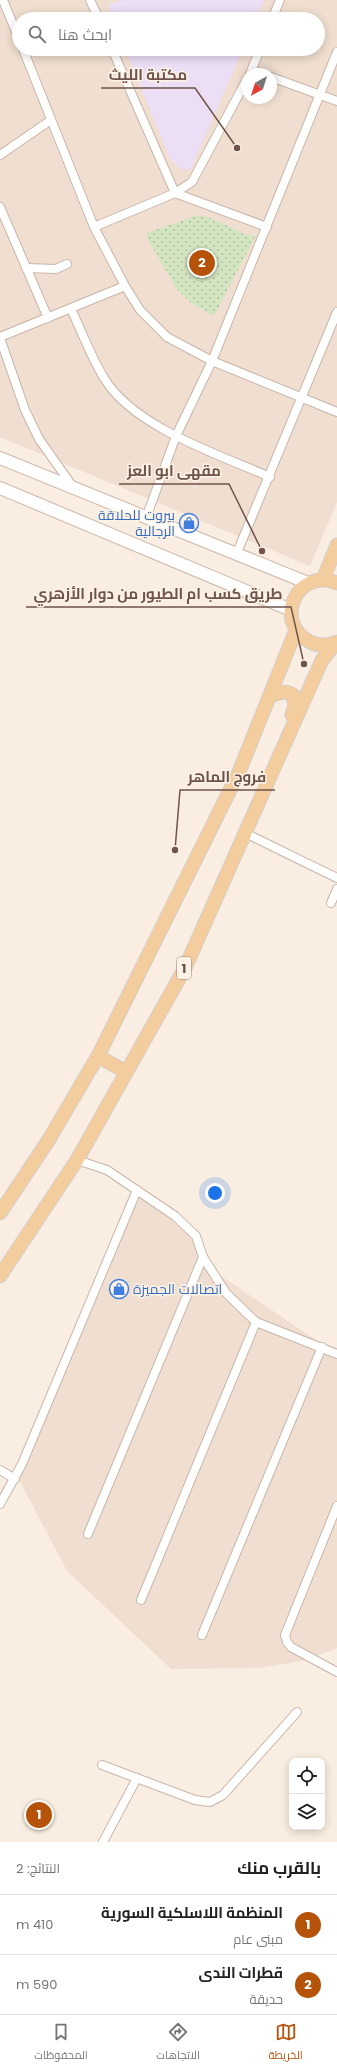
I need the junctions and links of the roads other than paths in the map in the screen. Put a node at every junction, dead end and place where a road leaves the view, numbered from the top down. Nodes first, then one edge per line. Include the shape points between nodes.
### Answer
1 (3, 0) edge
2 (90, 0) edge
3 (280, 0) edge
4 (96, 12) edge
5 (275, 12) edge
6 (12, 22) edge
7 (337, 52) edge
8 (26, 56) edge
9 (115, 56) edge
10 (257, 56) edge
11 (253, 68) edge
12 (277, 79) edge
13 (241, 90) edge
14 (319, 95) junction
15 (337, 101) edge
16 (51, 120) junction
17 (0, 155) edge
18 (175, 193) junction
19 (0, 207) edge
20 (94, 227) junction
21 (267, 227) junction
22 (67, 264) dead end
23 (26, 268) junction
24 (125, 286) junction
25 (71, 310) junction
26 (337, 312) edge
27 (48, 318) junction
28 (0, 337) edge
29 (212, 361) junction
30 (302, 396) junction
31 (337, 412) edge
32 (176, 436) junction
33 (0, 458) edge
34 (270, 476) junction
35 (73, 487) junction
36 (0, 488) edge
37 (146, 518) junction
38 (337, 545) edge
39 (236, 555) junction
40 (323, 579) junction
41 (308, 583) junction
42 (337, 583) edge
43 (291, 610) junction
44 (296, 630) junction
45 (336, 643) edge
46 (270, 696) junction
47 (282, 749) junction
48 (245, 833) junction
49 (337, 878) edge
50 (337, 889) edge
51 (331, 903) dead end
52 (98, 1056) junction
53 (126, 1072) junction
54 (77, 1160) junction
55 (137, 1190) junction
56 (0, 1213) edge
57 (203, 1257) junction
58 (0, 1276) edge
59 (256, 1322) junction
60 (322, 1347) junction
61 (337, 1354) edge
62 (0, 1470) edge
63 (15, 1479) junction
64 (0, 1504) edge
65 (337, 1506) edge
66 (88, 1534) dead end
67 (140, 1600) dead end
68 (202, 1635) dead end
69 (337, 1672) edge
70 (297, 1712) dead end
71 (102, 1765) dead end
72 (137, 1778) junction
73 (103, 1842) edge

1 - 6 street
2 - 4 street
3 - 5 street
7 - 14 street
8 - 16 street
9 - 18 street
10 - 11 street
12 - 14 street
13 - 18 street via 192,182
14 - 15 street
14 - 21 street
16 - 17 street
16 - 20 street
18 - 20 street
18 - 21 street
19 - 23 street
20 - 24 street
21 - 29 street
22 - 23 street via 56,269
23 - 27 street
24 - 25 street
24 - 29 street via 140,310 167,337
25 - 27 street
25 - 32 street via 104,379 130,409
26 - 30 street
27 - 28 street
28 - 35 street via 25,410 39,439
29 - 30 street
29 - 32 street
30 - 31 street
30 - 34 street
32 - 34 street
32 - 37 street
33 - 35 main road
34 - 39 street
35 - 37 main road
36 - 43 main road
37 - 39 main road
38 - 40 main road
39 - 41 main road
40 - 41 main road
40 - 42 main road
41 - 43 main road via 294,599
43 - 44 main road
44 - 45 main road via 313,644 324,646
44 - 46 main road
45 - 47 main road, 1 via 322,660
46 - 47 main road via 288,692 295,699
46 - 52 main road via 239,772
47 - 48 main road, 1
48 - 49 street
48 - 53 main road, 1 via 184,968
50 - 51 street
52 - 53 main road
52 - 56 main road via 48,1141
53 - 54 main road, 1
54 - 55 street via 107,1170
54 - 58 main road, 1
55 - 57 street via 175,1216 196,1236
55 - 63 street
57 - 59 street via 226,1293
57 - 66 street
59 - 60 street
59 - 67 street
60 - 61 street
60 - 68 street
62 - 63 street
63 - 64 street
65 - 69 street via 286,1635 291,1647
70 - 72 street via 223,1795 215,1800 200,1802
71 - 72 street
72 - 73 street

